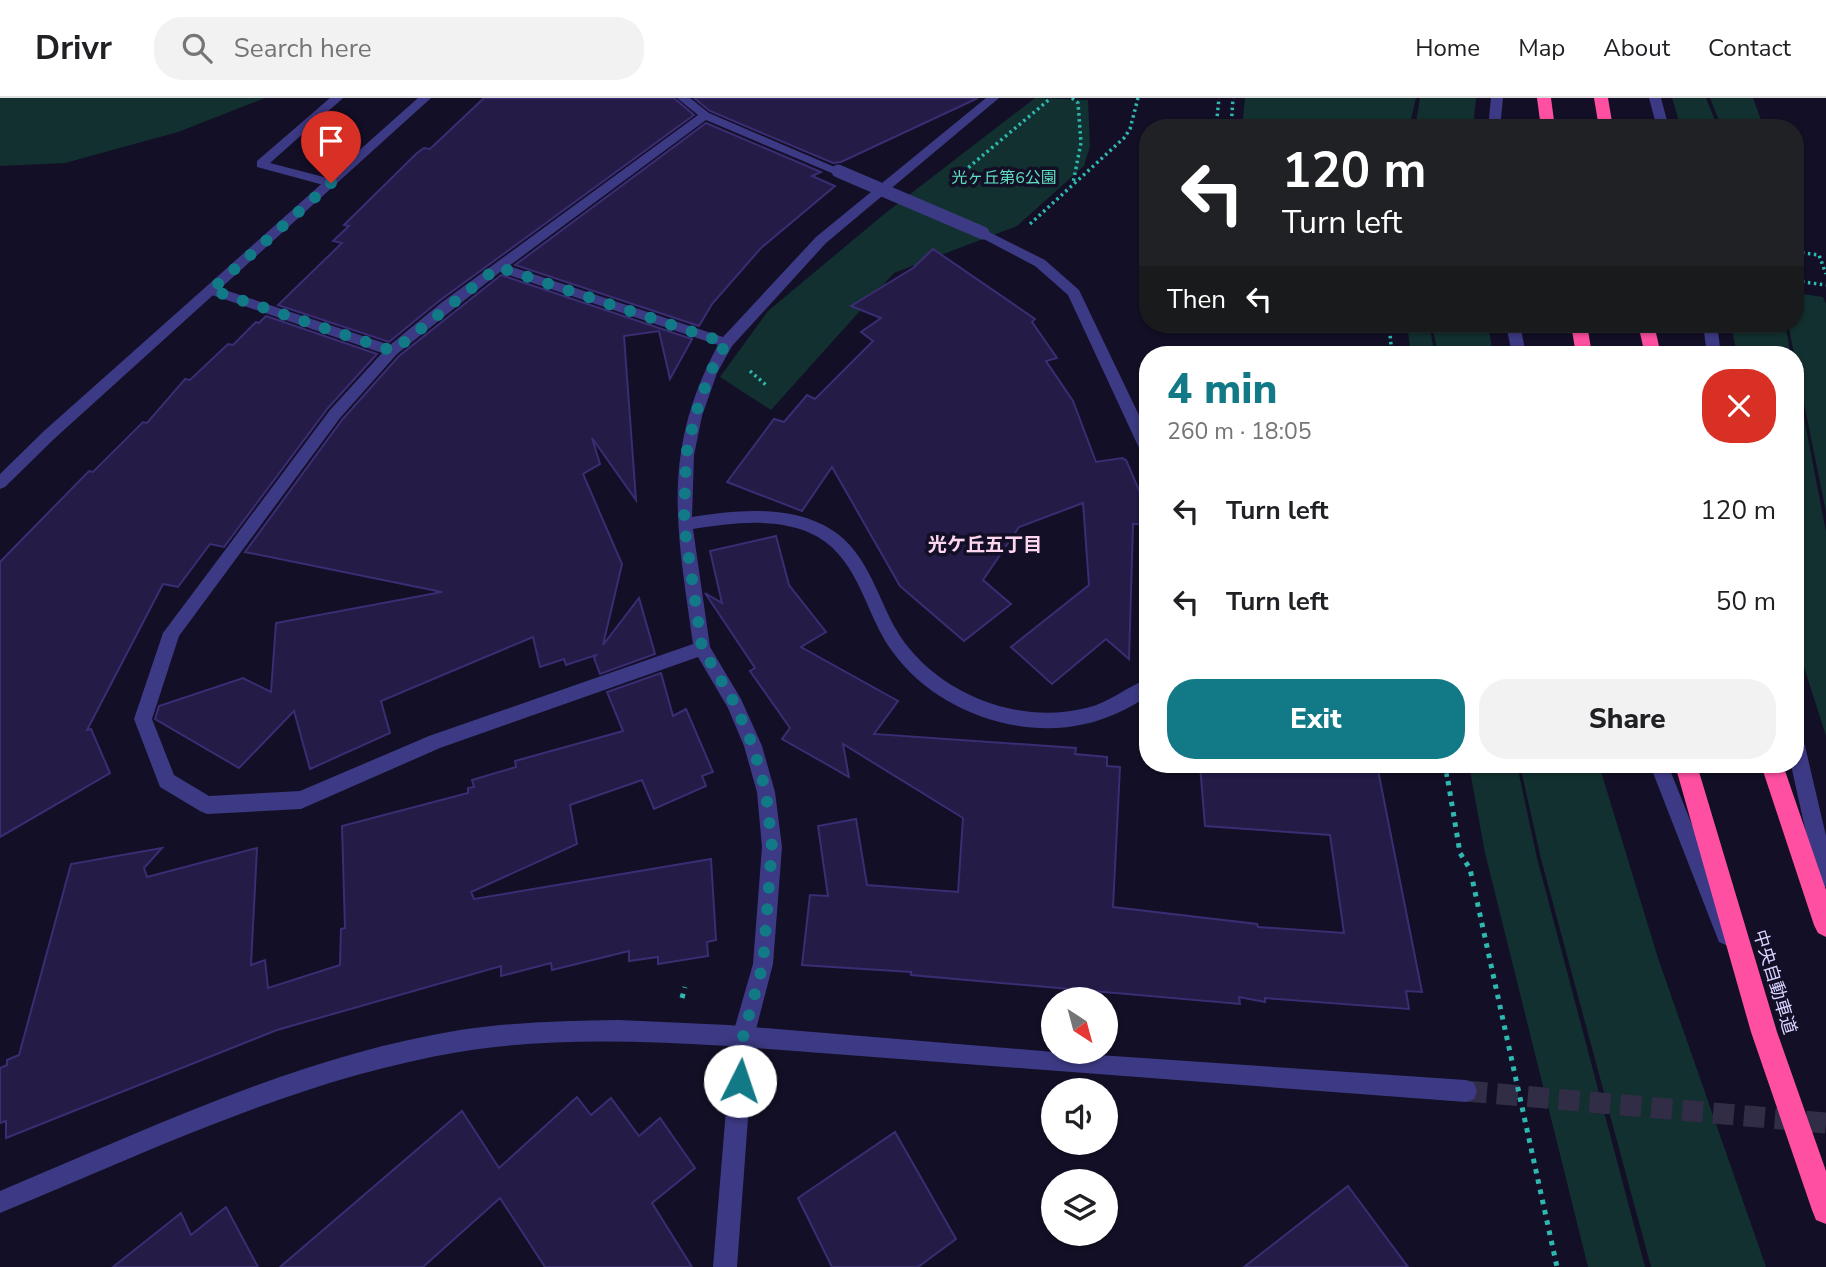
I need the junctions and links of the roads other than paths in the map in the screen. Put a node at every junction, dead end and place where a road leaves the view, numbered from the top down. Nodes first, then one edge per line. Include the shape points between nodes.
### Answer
1 (338, 98) edge
2 (425, 98) edge
3 (683, 98) edge
4 (992, 98) edge
5 (1497, 98) edge
6 (1544, 98) edge
7 (1601, 98) edge
8 (1655, 98) edge
9 (705, 115) junction
10 (1495, 119) edge
11 (1547, 119) edge
12 (1604, 119) edge
13 (1661, 119) edge
14 (331, 183) junction
15 (498, 267) junction
16 (211, 290) junction
17 (726, 343) junction
18 (393, 351) junction
19 (1139, 431) edge
20 (0, 483) edge
21 (684, 524) junction
22 (702, 648) junction
23 (1139, 692) edge
24 (1661, 773) edge
25 (1688, 773) edge
26 (1775, 773) edge
27 (1802, 773) edge
28 (1826, 878) edge
29 (1826, 925) edge
30 (1764, 1032) junction
31 (743, 1037) junction
32 (1466, 1091) tunnel mouth
33 (0, 1202) edge
34 (1826, 1210) edge
35 (725, 1267) edge

1 - 14 street via 261,164
2 - 14 street
3 - 9 street
4 - 17 street via 821,240
5 - 10 street
6 - 11 highway
7 - 12 highway
8 - 13 street
9 - 15 street
9 - 19 street, bridge via 1008,244 1040,263 1074,293
14 - 16 street
15 - 17 street
15 - 18 street
16 - 18 street
16 - 20 street
17 - 21 street via 710,373 689,442
18 - 22 street via 335,414 171,633 143,719 167,781 208,805 301,800 435,741
21 - 22 street
21 - 23 street via 787,518 826,534 857,563 898,646 931,683 969,705 1012,717 1061,721 1106,712
22 - 31 street via 753,746 766,792 772,847 763,964
24 - 30 street
25 - 30 highway, 中央自動車道
26 - 29 highway
27 - 28 street
30 - 34 highway, 中央自動車道
31 - 32 street
31 - 33 street via 556,1030 460,1041 376,1059 279,1088
31 - 35 street

